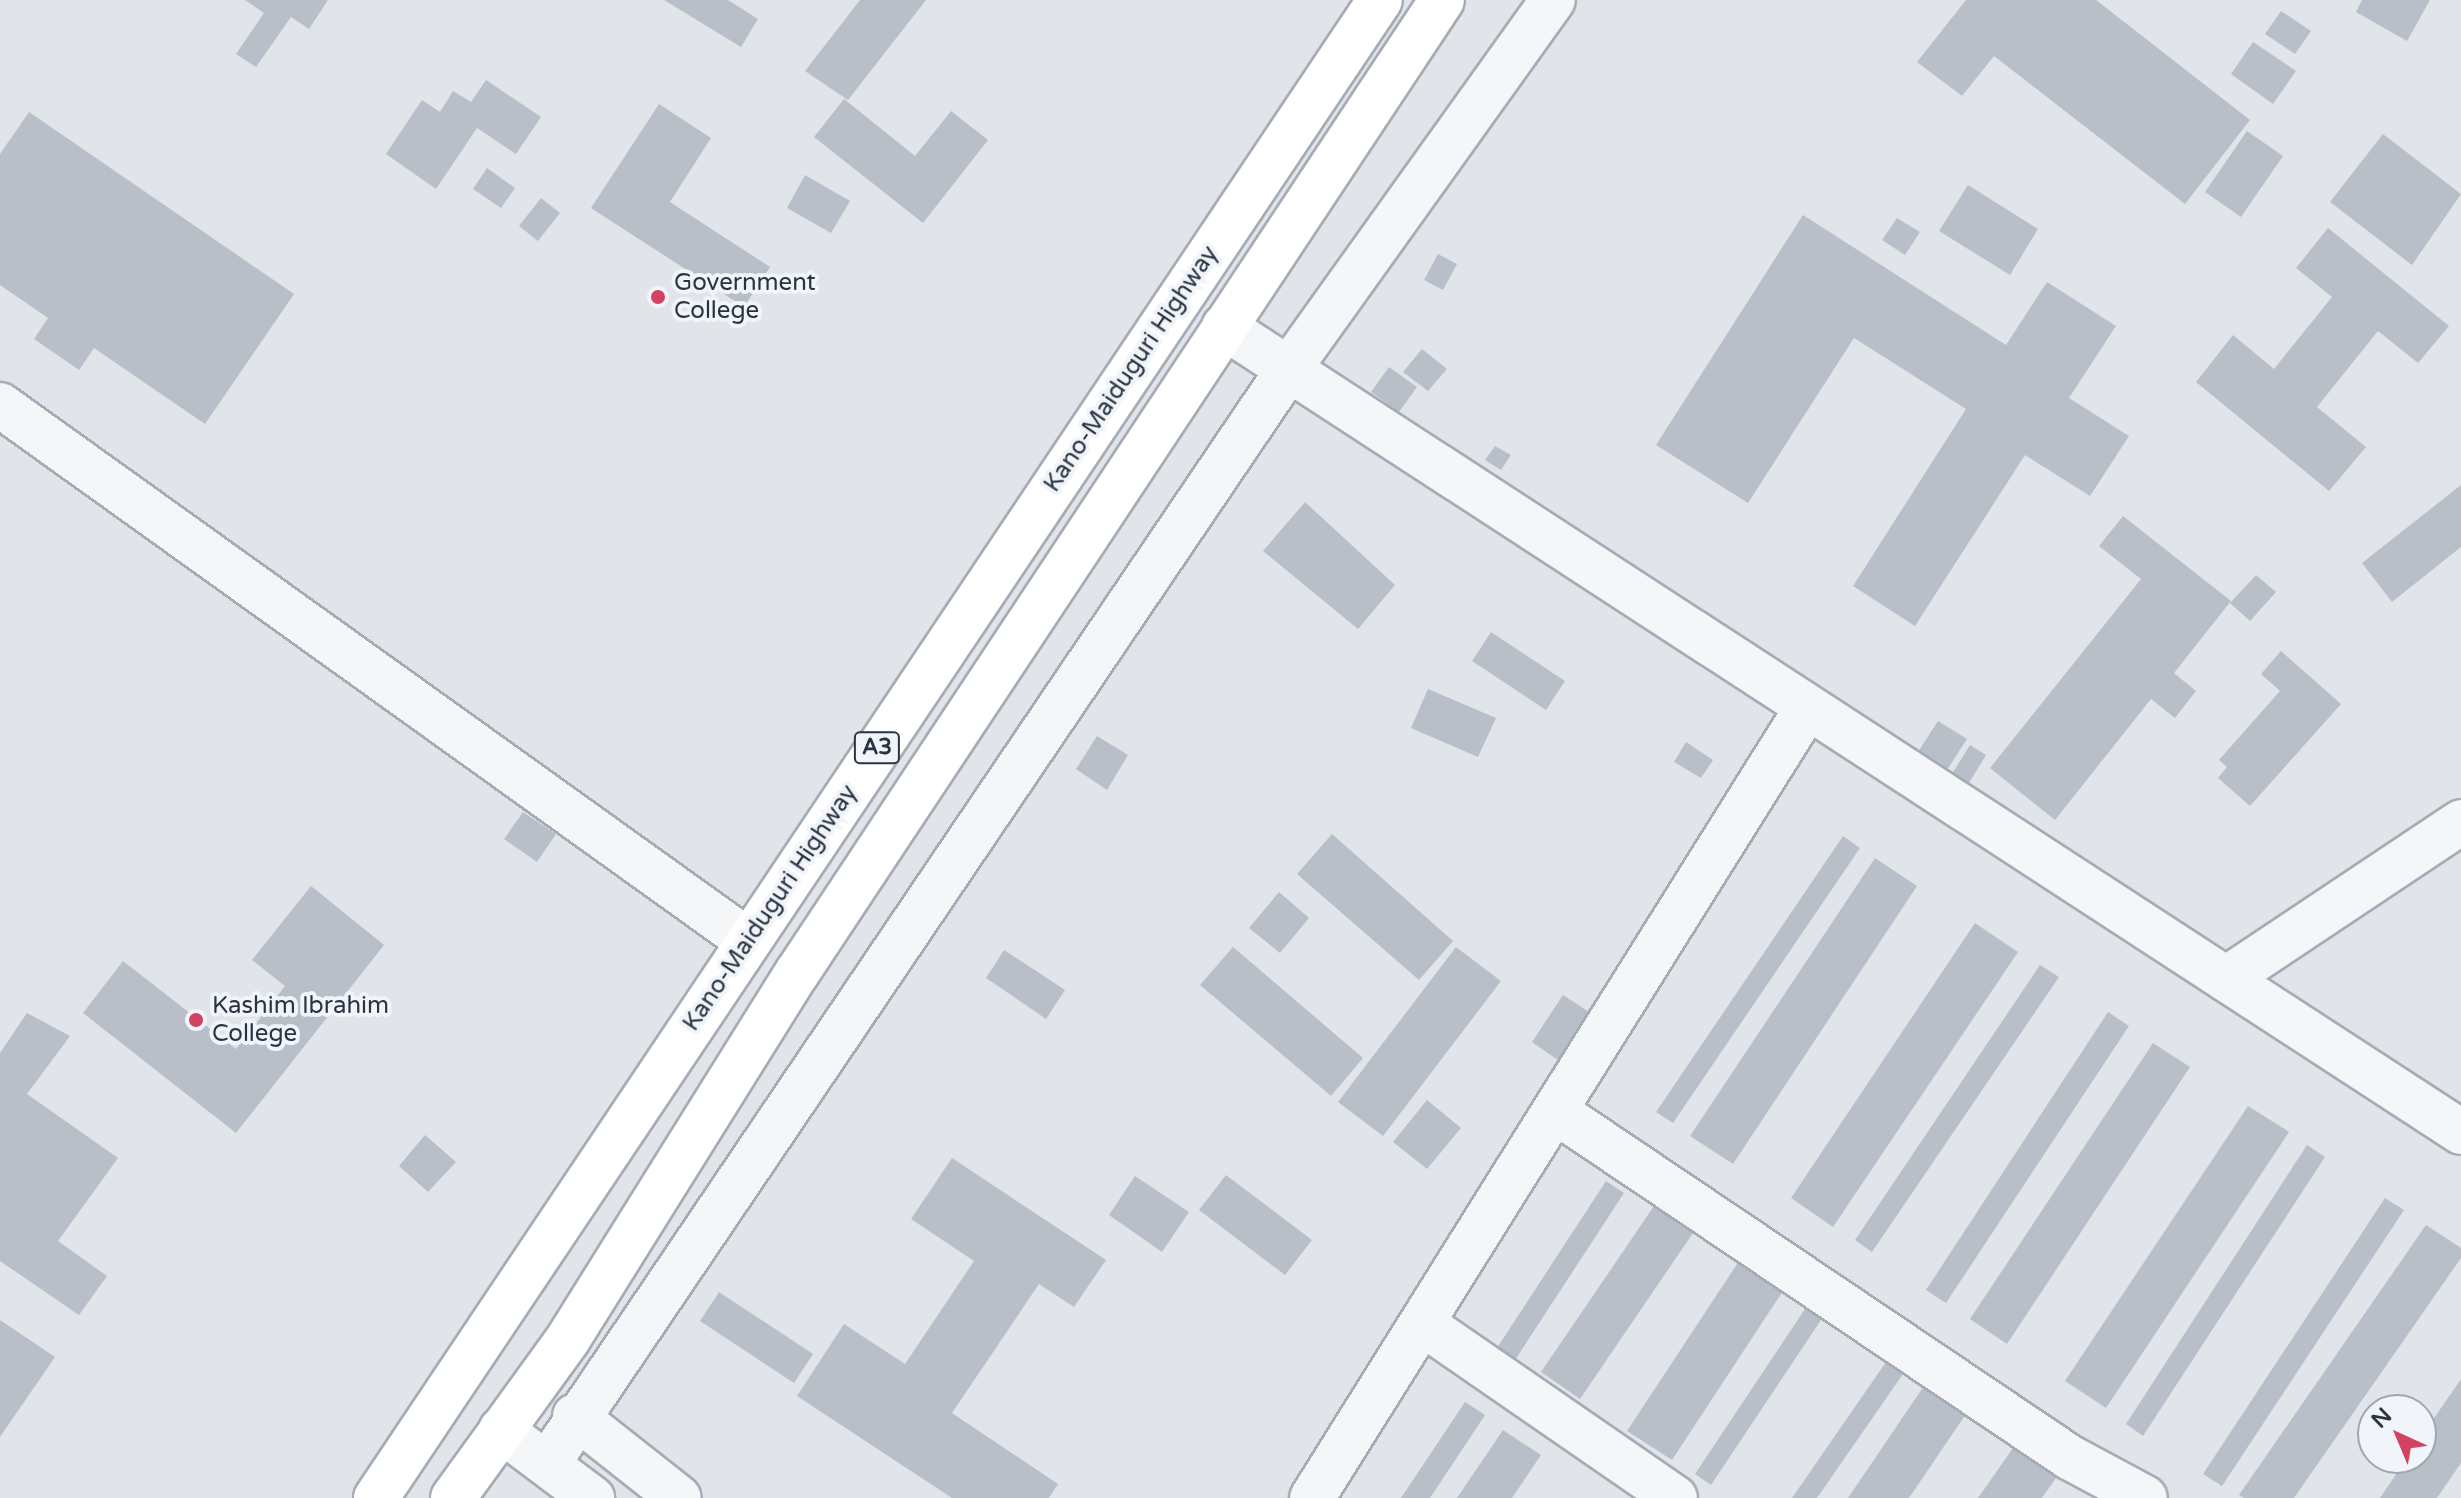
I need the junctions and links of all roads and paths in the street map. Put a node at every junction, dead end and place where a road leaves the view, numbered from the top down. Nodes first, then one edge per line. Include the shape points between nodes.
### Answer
1 (1380, 0) edge
2 (1442, 0) edge
3 (1553, 0) edge
4 (1224, 327) junction
5 (1288, 370) junction
6 (0, 405) edge
7 (1807, 708) junction
8 (2461, 822) edge
9 (748, 941) junction
10 (2226, 979) junction
11 (1558, 1113) junction
12 (2461, 1132) edge
13 (1423, 1324) junction
14 (575, 1416) junction
15 (501, 1430) junction
16 (548, 1463) junction
17 (376, 1498) edge
18 (453, 1498) edge
19 (592, 1498) edge
20 (679, 1498) edge
21 (1312, 1498) edge
22 (1675, 1498) edge
23 (2145, 1498) edge

1 - 9 highway, Kano-Maiduguri Highway / A3
2 - 4 highway, A3
3 - 5 street
4 - 5 street
4 - 15 highway, A3 via 797,973 568,1339
5 - 7 street
5 - 14 street
6 - 9 street
7 - 10 street
7 - 11 street
8 - 10 street
9 - 17 highway, Kano-Maiduguri Highway / A3 via 453,1392
10 - 12 street
11 - 13 street
11 - 23 street via 2069,1457
13 - 21 street
13 - 22 street
14 - 16 street
14 - 20 street
15 - 16 street
15 - 18 highway, A3
16 - 19 street

